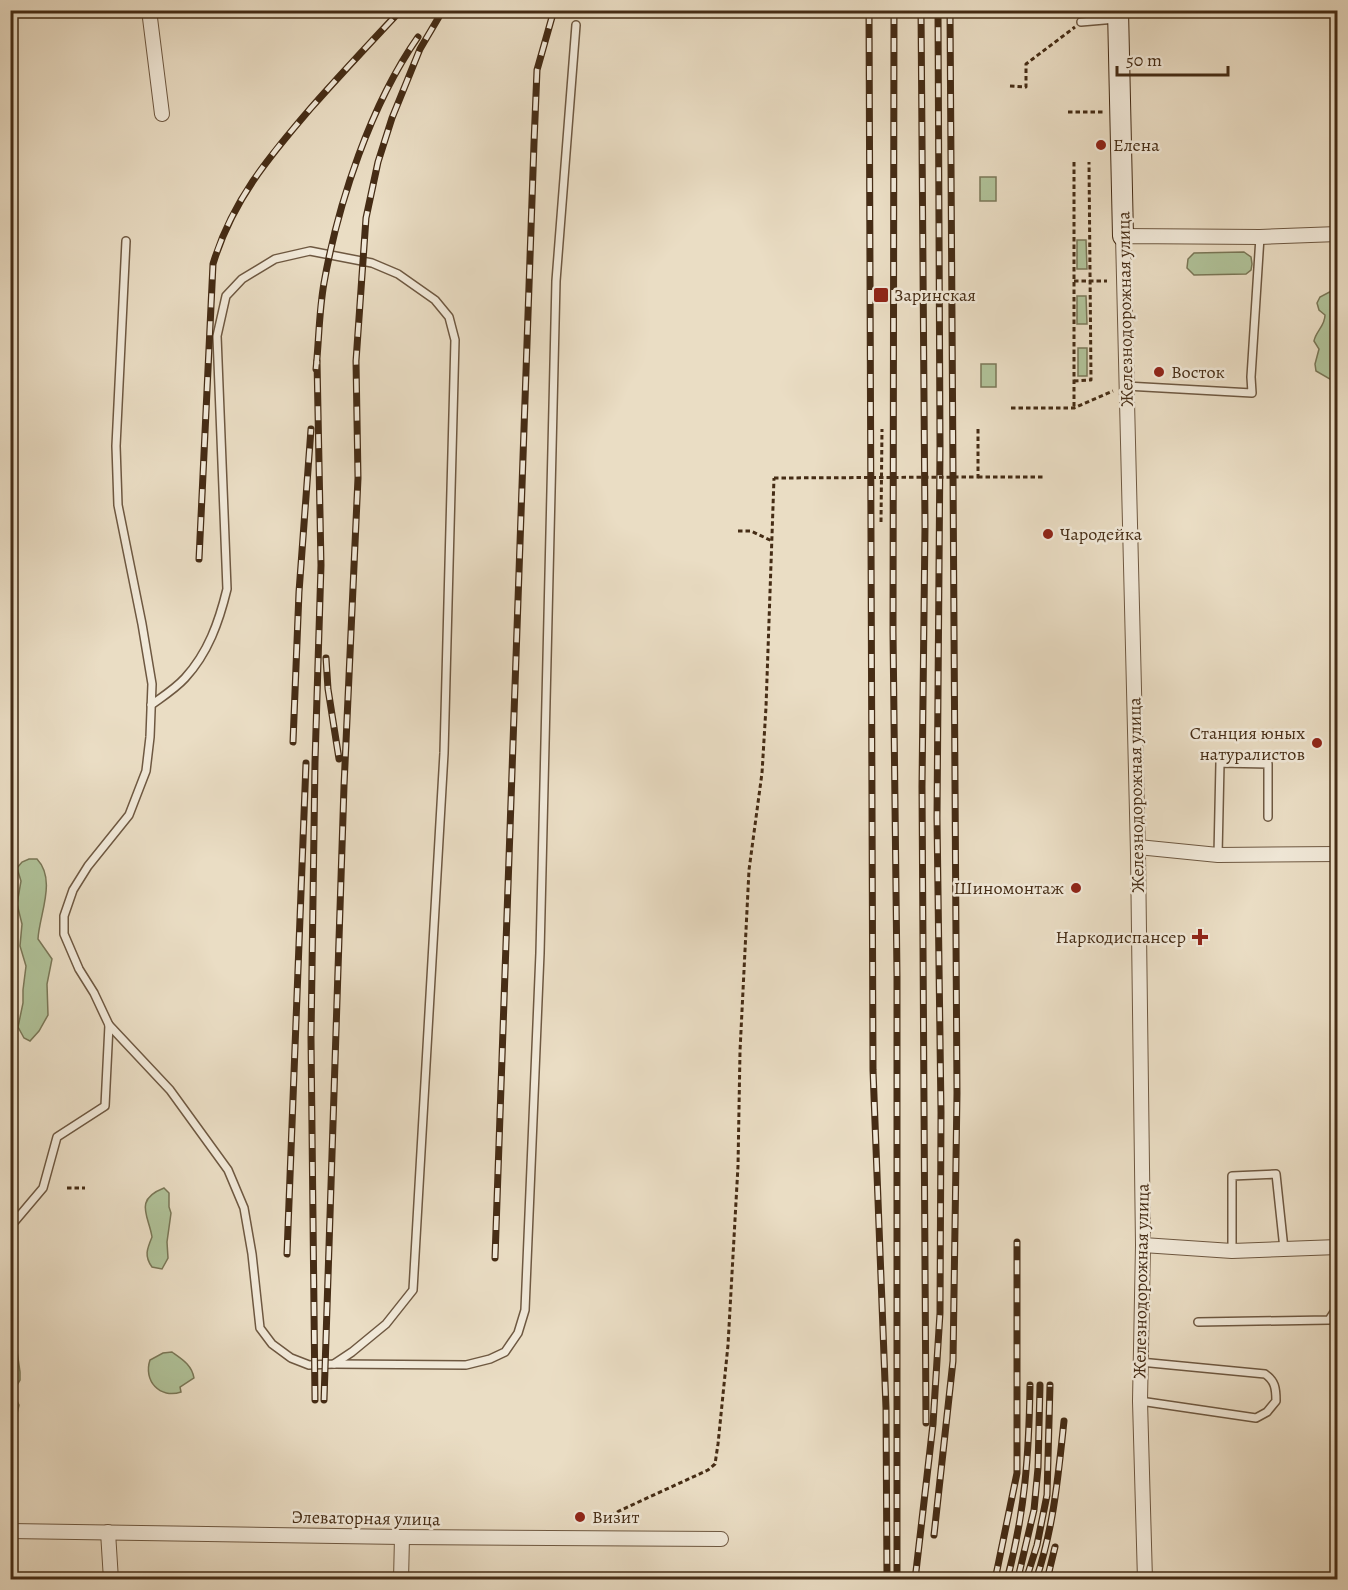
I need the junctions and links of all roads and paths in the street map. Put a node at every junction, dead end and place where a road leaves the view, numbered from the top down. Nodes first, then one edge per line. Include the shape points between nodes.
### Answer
1 (149, 10) edge
2 (1118, 15) edge
3 (1081, 22) joint
4 (576, 25) dead end
5 (1010, 86) dead end
6 (1120, 111) junction
7 (1068, 112) dead end
8 (162, 114) dead end
9 (1074, 162) dead end
10 (1089, 162) dead end
11 (1338, 234) edge
12 (1123, 236) junction
13 (1260, 237) junction
14 (126, 241) dead end
15 (1074, 281) junction
16 (1090, 281) junction
17 (1107, 281) dead end
18 (1074, 381) junction
19 (1126, 386) junction
20 (1011, 408) dead end
21 (1074, 408) junction
22 (882, 429) dead end
23 (978, 429) dead end
24 (882, 477) junction
25 (978, 477) junction
26 (1045, 477) dead end
27 (881, 522) dead end
28 (738, 531) dead end
29 (772, 540) junction
30 (151, 705) junction
31 (1268, 817) dead end
32 (1138, 847) junction
33 (1338, 854) edge
34 (1218, 855) junction
35 (109, 1025) junction
36 (68, 1188) dead end
37 (85, 1188) dead end
38 (10, 1227) edge
39 (1143, 1245) junction
40 (1338, 1247) edge
41 (1284, 1249) junction
42 (1232, 1251) junction
43 (1338, 1306) edge
44 (1198, 1322) dead end
45 (1140, 1362) junction
46 (334, 1364) junction
47 (1140, 1401) junction
48 (10, 1531) edge
49 (108, 1532) junction
50 (402, 1537) junction
51 (572, 1539) junction
52 (721, 1539) dead end
53 (1144, 1578) edge
54 (111, 1580) edge
55 (401, 1580) edge
56 (1163, 1580) edge

1 - 8 street
2 - 3 lane
2 - 6 street, Железнодорожная улица
3 - 5 path via 1026,64 1026,87
4 - 46 lane via 556,291 540,953 525,1310 518,1334 504,1352 490,1359 466,1365
6 - 7 path
6 - 12 street, Железнодорожная улица
9 - 15 path
10 - 16 path
11 - 13 street
12 - 13 street
12 - 19 street, Железнодорожная улица
13 - 19 lane via 1252,393
14 - 30 lane via 116,446 118,505 144,634 152,684
15 - 16 path
15 - 18 path
16 - 17 path
16 - 18 path via 1091,380
18 - 21 path
19 - 21 path
19 - 32 street, Железнодорожная улица
20 - 21 path
22 - 24 path
23 - 25 path, bridge
24 - 25 path, bridge
24 - 27 path
24 - 29 path, bridge via 774,478
25 - 26 path
28 - 29 path via 751,531
29 - 51 path via 762,774 749,870 729,1333 715,1464
30 - 35 lane via 146,771 129,815 88,866 73,890 64,916 64,934 71,952
30 - 46 lane via 184,679 205,652 227,589 217,336 226,296 242,279 275,259 310,251 372,263 398,274 435,300 449,317 455,340 444,753 413,1290 386,1324
31 - 34 lane via 1268,764 1220,763
32 - 34 street
32 - 39 street, Железнодорожная улица
33 - 34 street
35 - 38 lane via 105,1106 57,1137 43,1188
35 - 46 lane via 170,1090 228,1170 244,1208 260,1328 272,1344 291,1358 309,1365
36 - 37 path
39 - 42 street
39 - 45 street, Железнодорожная улица
40 - 41 street
41 - 42 street
41 - 42 lane via 1276,1174 1232,1176
43 - 44 lane via 1329,1320
45 - 47 street, Железнодорожная улица
45 - 47 lane via 1265,1374 1276,1388 1276,1401 1256,1418
47 - 53 street, Железнодорожная улица
48 - 49 street, Элеваторная улица
49 - 50 street, Элеваторная улица
49 - 54 street
50 - 51 street, Элеваторная улица
50 - 55 street
51 - 52 street, Элеваторная улица
53 - 56 lane

